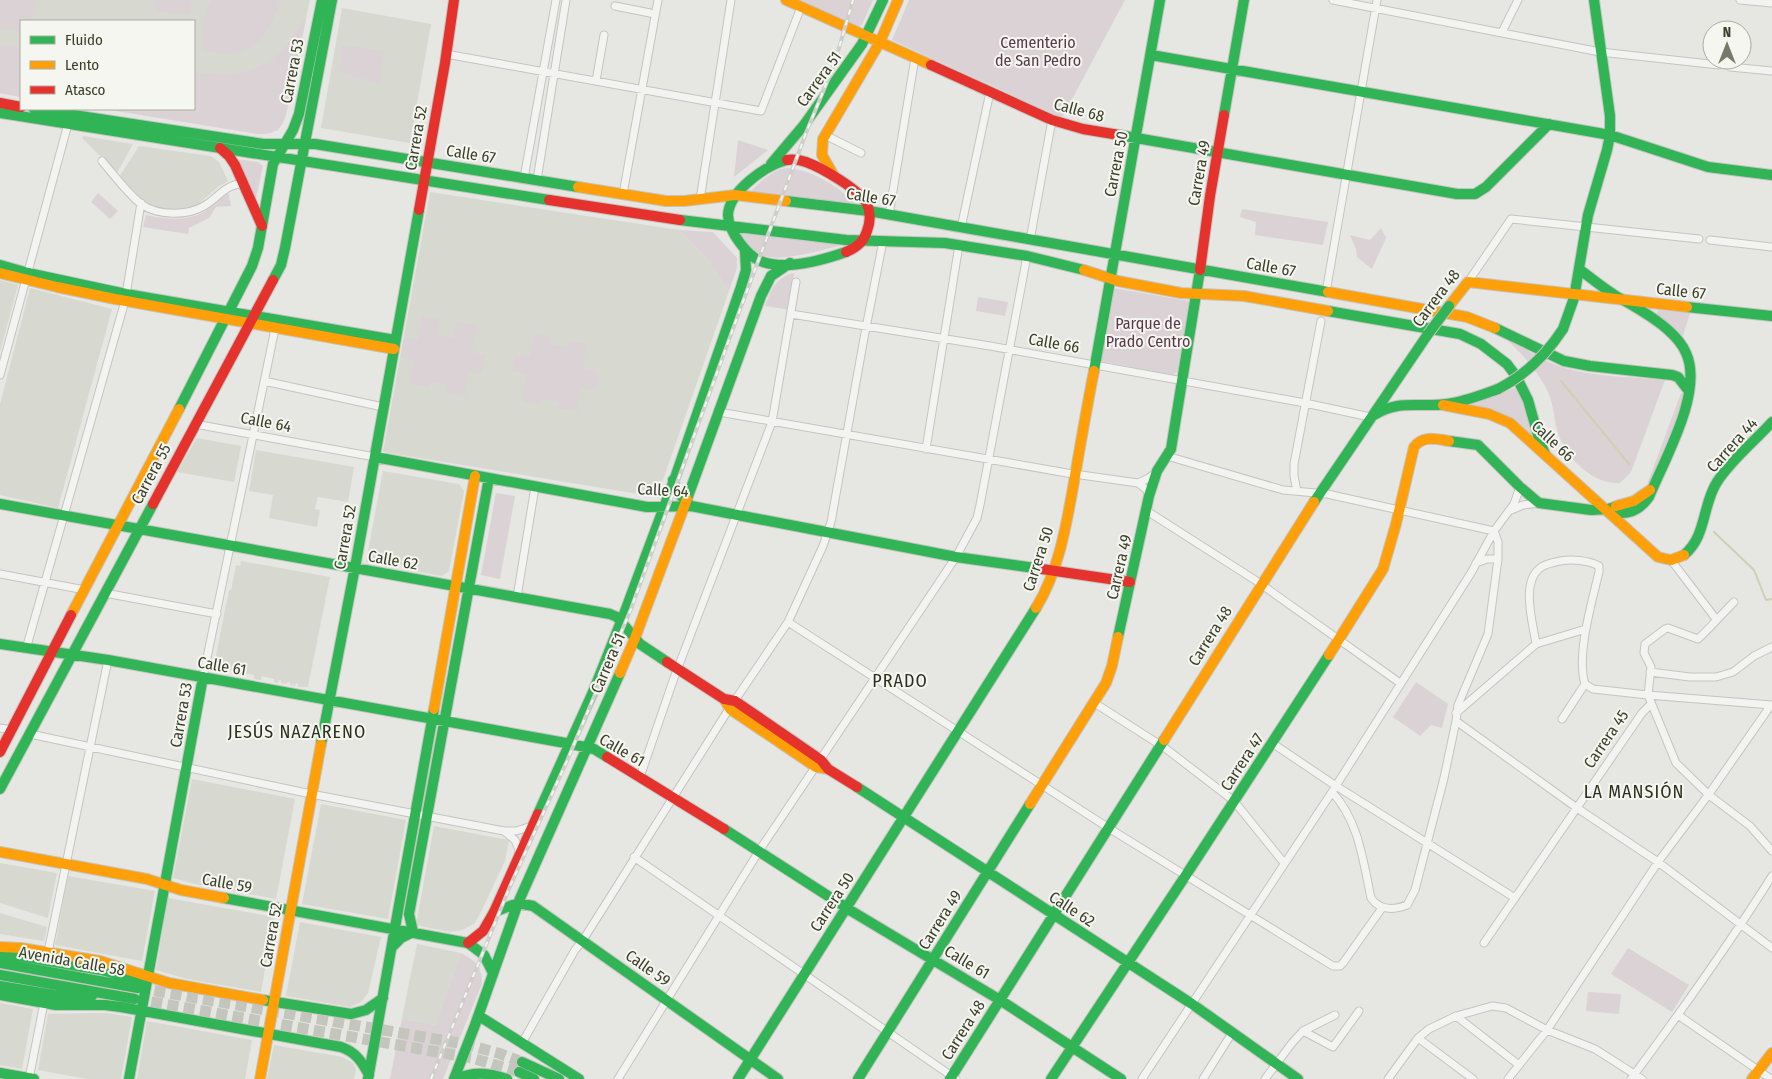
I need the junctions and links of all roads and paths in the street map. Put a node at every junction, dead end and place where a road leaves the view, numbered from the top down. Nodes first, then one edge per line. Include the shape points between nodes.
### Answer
1 (322, 0) edge
2 (332, 0) edge
3 (454, 0) edge
4 (556, 0) edge
5 (566, 0) edge
6 (658, 0) edge
7 (731, 0) edge
8 (786, 0) edge
9 (883, 0) edge
10 (898, 0) edge
11 (1160, 0) edge
12 (1244, 0) edge
13 (1333, 0) edge
14 (1518, 0) edge
15 (1594, 0) edge
16 (1740, 0) edge
17 (1376, 4) edge
18 (1772, 4) edge
19 (615, 6) dead end
20 (801, 7) junction
21 (655, 14) junction
22 (1502, 32) junction
23 (604, 35) dead end
24 (867, 36) junction
25 (880, 42) junction
26 (1600, 52) junction
27 (446, 54) junction
28 (1151, 54) junction
29 (915, 58) junction
30 (1702, 63) edge
31 (1232, 68) junction
32 (1752, 69) edge
33 (1772, 71) edge
34 (542, 72) junction
35 (554, 74) junction
36 (596, 81) junction
37 (642, 89) junction
38 (1361, 91) junction
39 (990, 92) junction
40 (715, 102) junction
41 (0, 103) edge
42 (20, 107) edge
43 (41, 110) edge
44 (0, 113) edge
45 (1052, 120) junction
46 (68, 124) junction
47 (1549, 124) junction
48 (826, 135) junction
49 (1610, 135) junction
50 (1136, 137) junction
51 (304, 144) junction
52 (284, 145) junction
53 (219, 148) junction
54 (1218, 152) junction
55 (861, 153) dead end
56 (275, 157) junction
57 (102, 161) dead end
58 (300, 162) junction
59 (426, 162) junction
60 (768, 167) junction
61 (1347, 175) junction
62 (1772, 175) edge
63 (521, 177) junction
64 (537, 180) junction
65 (836, 180) junction
66 (423, 181) junction
67 (243, 183) junction
68 (622, 194) junction
69 (514, 195) junction
70 (735, 195) junction
71 (700, 200) junction
72 (141, 203) junction
73 (869, 211) junction
74 (889, 215) junction
75 (262, 226) junction
76 (729, 226) junction
77 (1585, 227) junction
78 (961, 228) junction
79 (1699, 239) dead end
80 (1030, 240) junction
81 (1710, 240) dead end
82 (862, 241) junction
83 (883, 241) junction
84 (959, 246) junction
85 (1772, 247) edge
86 (746, 251) junction
87 (1114, 255) junction
88 (1027, 256) junction
89 (790, 264) junction
90 (0, 265) edge
91 (1578, 269) junction
92 (1199, 270) junction
93 (0, 272) edge
94 (27, 277) junction
95 (1110, 278) junction
96 (796, 282) dead end
97 (1468, 282) junction
98 (1326, 292) junction
99 (1196, 294) junction
100 (1575, 294) junction
101 (125, 298) junction
102 (1622, 299) junction
103 (791, 314) junction
104 (227, 316) junction
105 (1772, 316) edge
106 (251, 320) junction
107 (1321, 320) dead end
108 (866, 326) junction
109 (275, 329) junction
110 (943, 339) junction
111 (394, 344) junction
112 (1009, 350) junction
113 (1095, 365) junction
114 (0, 375) edge
115 (264, 381) junction
116 (1182, 381) junction
117 (1388, 389) junction
118 (1688, 390) junction
119 (1305, 403) junction
120 (1407, 403) junction
121 (1443, 405) junction
122 (383, 407) junction
123 (719, 412) junction
124 (1370, 417) junction
125 (772, 422) junction
126 (1772, 422) edge
127 (195, 424) junction
128 (253, 435) junction
129 (846, 435) junction
130 (926, 449) junction
131 (1545, 454) junction
132 (1167, 456) junction
133 (375, 457) junction
134 (989, 459) junction
135 (1157, 471) junction
136 (1075, 474) junction
137 (475, 476) junction
138 (489, 478) junction
139 (673, 479) junction
140 (1138, 483) junction
141 (535, 487) junction
142 (1520, 488) junction
143 (1651, 490) junction
144 (1296, 491) junction
145 (1320, 492) junction
146 (1150, 496) junction
147 (1594, 500) junction
148 (1539, 503) junction
149 (0, 504) edge
150 (688, 505) junction
151 (1622, 505) junction
152 (663, 508) junction
153 (1399, 510) junction
154 (1605, 510) junction
155 (1147, 511) junction
156 (1509, 511) junction
157 (1628, 514) junction
158 (737, 515) junction
159 (64, 516) junction
160 (118, 526) junction
161 (1626, 529) junction
162 (139, 530) junction
163 (1494, 530) junction
164 (828, 533) junction
165 (231, 546) junction
166 (956, 557) junction
167 (1498, 559) junction
168 (1671, 560) junction
169 (1476, 563) junction
170 (355, 568) junction
171 (1052, 571) junction
172 (0, 574) edge
173 (45, 582) junction
174 (1130, 582) junction
175 (1260, 584) junction
176 (455, 586) junction
177 (469, 588) junction
178 (84, 590) junction
179 (105, 593) junction
180 (517, 597) junction
181 (1734, 602) dead end
182 (217, 614) junction
183 (1716, 619) junction
184 (621, 621) junction
185 (788, 622) junction
186 (1586, 629) junction
187 (635, 638) junction
188 (1339, 640) junction
189 (0, 644) edge
190 (1536, 644) junction
191 (1772, 647) edge
192 (26, 649) junction
193 (52, 652) junction
194 (72, 655) junction
195 (108, 660) junction
196 (677, 669) junction
197 (1650, 672) junction
198 (203, 677) junction
199 (876, 678) junction
200 (1400, 683) junction
201 (1585, 684) junction
202 (1648, 695) junction
203 (329, 700) junction
204 (1093, 702) junction
205 (729, 703) junction
206 (1651, 704) junction
207 (1771, 705) edge
208 (1456, 717) junction
209 (432, 719) junction
210 (1562, 719) dead end
211 (445, 721) junction
212 (0, 728) edge
213 (12, 730) junction
214 (959, 731) junction
215 (30, 734) junction
216 (1272, 743) junction
217 (571, 744) junction
218 (1160, 745) junction
219 (90, 747) junction
220 (588, 747) junction
221 (0, 752) edge
222 (822, 765) junction
223 (187, 768) junction
224 (640, 778) junction
225 (1042, 784) junction
226 (1334, 789) junction
227 (0, 790) edge
228 (311, 794) junction
229 (1709, 794) junction
230 (674, 798) junction
231 (1234, 801) junction
232 (1577, 808) junction
233 (415, 814) junction
234 (428, 816) junction
235 (904, 818) junction
236 (532, 826) junction
237 (1109, 828) junction
238 (504, 831) junction
239 (1427, 842) junction
240 (760, 851) junction
241 (1772, 851) edge
242 (0, 852) edge
243 (520, 853) junction
244 (634, 857) junction
245 (1658, 862) junction
246 (1284, 863) junction
247 (66, 864) junction
248 (988, 872) junction
249 (1186, 875) junction
250 (1772, 876) edge
251 (165, 885) junction
252 (1515, 898) junction
253 (518, 903) junction
254 (846, 907) junction
255 (1382, 908) junction
256 (291, 910) junction
257 (494, 912) junction
258 (1054, 915) junction
259 (1250, 915) junction
260 (720, 916) junction
261 (1741, 924) junction
262 (395, 929) junction
263 (413, 932) junction
264 (583, 940) junction
265 (468, 943) junction
266 (1484, 943) dead end
267 (0, 947) edge
268 (392, 947) junction
269 (1772, 948) edge
270 (48, 952) junction
271 (0, 953) edge
272 (933, 959) junction
273 (0, 963) edge
274 (1128, 963) junction
275 (493, 973) junction
276 (804, 974) junction
277 (0, 975) edge
278 (142, 981) junction
279 (0, 986) edge
280 (116, 995) junction
281 (0, 996) edge
282 (383, 998) junction
283 (135, 999) tunnel mouth
284 (668, 1000) junction
285 (1000, 1000) junction
286 (274, 1001) junction
287 (44, 1003) junction
288 (1192, 1004) junction
289 (142, 1011) junction
290 (1359, 1011) dead end
291 (1335, 1015) dead end
292 (1678, 1015) junction
293 (479, 1016) junction
294 (1456, 1016) junction
295 (1547, 1030) junction
296 (888, 1031) junction
297 (1303, 1031) junction
298 (1232, 1032) junction
299 (269, 1034) junction
300 (1418, 1038) junction
301 (522, 1043) junction
302 (1072, 1047) junction
303 (1772, 1053) edge
304 (750, 1059) junction
305 (1276, 1064) junction
306 (1519, 1065) junction
307 (1759, 1070) junction
308 (0, 1073) edge
309 (1633, 1076) edge
310 (368, 1077) edge
311 (953, 1078) edge
312 (31, 1079) edge
313 (129, 1079) edge
314 (260, 1079) edge
315 (455, 1079) edge
316 (507, 1079) edge
317 (534, 1079) edge
318 (560, 1079) edge
319 (579, 1079) edge
320 (618, 1079) edge
321 (738, 1079) edge
322 (778, 1079) edge
323 (858, 1079) edge
324 (1051, 1079) edge
325 (1121, 1079) edge
326 (1142, 1079) edge
327 (1203, 1079) edge
328 (1265, 1079) edge
329 (1298, 1079) edge
330 (1388, 1079) edge
331 (1473, 1079) edge
332 (1508, 1079) edge
333 (1642, 1079) edge
334 (1752, 1079) edge
335 (1771, 1079) edge

1 - 52 main road, Carrera 53 via 299,114
2 - 51 main road, Carrera 53
3 - 27 main road, Carrera 52
4 - 34 street
5 - 35 street
6 - 21 street
7 - 40 street
8 - 20 main road, Calle 68
9 - 24 main road, Carrera 51
10 - 25 main road, Carrera 51
11 - 28 main road, Carrera 50
12 - 31 main road, Carrera 49
13 - 17 street
14 - 22 street
15 - 26 main road
16 - 18 street
17 - 22 street via 1385,11
17 - 38 street
19 - 21 street
20 - 24 main road, Calle 68
20 - 40 street via 760,111
21 - 37 street
22 - 26 street
23 - 36 street
24 - 25 main road, Calle 68
24 - 60 main road, Carrera 51 via 804,125
25 - 29 main road, Calle 68
25 - 48 main road, Carrera 51
26 - 30 street
26 - 49 main road
27 - 34 street
27 - 59 main road, Carrera 52
28 - 31 main road
28 - 50 main road, Carrera 50
29 - 39 main road, Calle 68
29 - 74 street
31 - 38 main road
31 - 54 main road, Carrera 49
32 - 33 street
34 - 35 street
34 - 63 street
35 - 36 street
35 - 64 street
36 - 37 street
37 - 40 street
37 - 68 street
38 - 47 main road
38 - 61 street
39 - 45 main road, Calle 68
39 - 78 street
40 - 71 street
41 - 42 main road
43 - 52 main road, Calle 67
44 - 46 main road, Calle 67
45 - 50 main road, Calle 68 via 1083,129
45 - 80 street
46 - 53 main road, Calle 67
46 - 94 street
47 - 49 main road
47 - 61 main road, Calle 68 via 1475,194 1457,194
48 - 55 street
48 - 65 main road, Carrera 51 via 822,155
49 - 62 main road via 1708,167
49 - 77 main road
50 - 54 main road, Calle 68
50 - 87 main road, Carrera 50
51 - 52 main road, Calle 67
51 - 58 main road, Carrera 53
51 - 59 main road, Calle 67
52 - 56 main road, Carrera 53
53 - 56 main road, Calle 67
53 - 67 main road via 232,160
54 - 61 main road, Calle 68
54 - 92 main road, Carrera 49
56 - 58 main road, Calle 67
56 - 75 main road, Carrera 55
57 - 72 street
58 - 66 main road, Calle 67
58 - 106 main road, Carrera 55 via 283,258
59 - 63 main road, Calle 67
59 - 66 main road, Carrera 52
60 - 65 main road via 782,161 798,160
60 - 70 main road, Carrera 51
61 - 98 street
63 - 64 main road, Calle 67
63 - 69 main road
64 - 68 main road, Calle 67
65 - 73 main road via 863,198
66 - 69 main road, Calle 67
66 - 111 main road, Carrera 52
67 - 72 street via 226,188 208,204 184,213 154,210
67 - 75 main road
68 - 71 main road, Calle 67 via 674,202
69 - 76 main road, Calle 67
70 - 71 main road, Calle 67
70 - 73 main road, Calle 67
70 - 76 main road via 728,211
72 - 101 street
73 - 74 main road, Calle 67
73 - 82 main road via 869,224
74 - 78 main road, Calle 67
75 - 104 main road, Carrera 55 via 254,261
76 - 82 main road, Calle 67
76 - 86 main road
77 - 79 street
77 - 91 main road
77 - 97 street, Carrera 48 via 1511,219
78 - 80 main road, Calle 67
80 - 87 main road, Calle 67
81 - 85 street
82 - 83 main road, Calle 67
82 - 89 main road via 846,253
83 - 84 main road, Calle 67
83 - 108 street
84 - 88 main road, Calle 67
84 - 110 street
86 - 89 main road via 763,263
86 - 139 main road, Carrera 51 via 743,280
87 - 92 main road, Calle 67
87 - 95 main road, Carrera 50
88 - 95 main road, Calle 67 via 1084,268
88 - 112 street
89 - 123 main road, Carrera 51 via 775,272 766,284
90 - 94 main road
91 - 100 main road
91 - 102 main road
92 - 98 main road, Calle 67
92 - 99 main road, Carrera 49
93 - 94 main road
94 - 101 main road
94 - 114 street
95 - 99 main road, Calle 67
95 - 113 main road, Carrera 50
96 - 103 street
97 - 100 main road, Calle 67
97 - 117 main road, Carrera 48, bridge
98 - 118 main road, Calle 67 via 1467,317 1564,361 1672,375 1678,377
99 - 116 main road, Carrera 49
99 - 131 main road, Calle 67 via 1244,296 1468,336 1506,362 1517,375
100 - 102 main road, Calle 67
100 - 121 main road, bridge via 1563,329 1536,364 1518,379 1498,389
101 - 104 main road
101 - 159 street
102 - 105 main road, Calle 67
102 - 118 main road via 1648,314 1683,348 1689,367
103 - 108 street, Calle 66
103 - 125 street
104 - 106 main road
104 - 160 main road, Carrera 55
106 - 109 main road
106 - 111 main road
106 - 127 main road, Carrera 55
107 - 119 street
108 - 110 street, Calle 66
108 - 129 street
109 - 111 main road
109 - 115 street, Carrera 53
110 - 112 street, Calle 66
110 - 130 street
111 - 122 main road, Carrera 52
112 - 113 street, Calle 66
112 - 134 street
113 - 116 street, Calle 66
113 - 136 main road, Carrera 50
115 - 122 street
115 - 128 street, Carrera 53
116 - 119 street, Calle 66
116 - 132 main road, Carrera 49 via 1171,449
117 - 120 main road via 1390,400
117 - 124 main road, Carrera 48
118 - 143 main road via 1684,411
119 - 124 street, Calle 66
119 - 144 street via 1294,470
120 - 121 main road
120 - 124 main road via 1378,411
121 - 131 main road, Calle 66 via 1503,419
122 - 133 main road, Carrera 52
123 - 125 street
123 - 150 main road, Carrera 51
124 - 145 main road, Carrera 48
125 - 129 street
125 - 158 street
126 - 168 main road, Carrera 44 via 1718,481 1710,496 1700,534 1692,547 1686,554
127 - 128 street, Calle 64
127 - 162 main road, Carrera 55
128 - 133 street, Calle 64
128 - 165 street, Carrera 53
129 - 130 street
129 - 164 street
130 - 134 street
131 - 147 main road, Calle 66
132 - 135 main road, Carrera 49
132 - 144 street
133 - 137 main road, Calle 64
133 - 170 main road, Carrera 52
134 - 136 street
134 - 166 street via 976,518
135 - 140 street
135 - 146 main road, Carrera 49
136 - 140 street
136 - 171 main road, Carrera 50
137 - 138 main road, Calle 64
137 - 176 main road
138 - 141 main road, Calle 64
138 - 177 main road
139 - 150 main road via 675,489
139 - 152 main road, Carrera 51
140 - 146 street
141 - 152 main road, Calle 64
141 - 180 street
142 - 148 main road
142 - 153 main road, Carrera 47 via 1478,445 1423,439 1413,452
142 - 156 street
143 - 151 main road
143 - 157 main road via 1645,503
144 - 145 street
145 - 153 street
145 - 175 main road, Carrera 48
146 - 155 main road, Carrera 49
147 - 151 main road
147 - 154 main road, Calle 66
148 - 154 main road
148 - 156 street
149 - 159 main road, Calle 62
150 - 152 main road, Calle 64
150 - 158 main road, Calle 64
150 - 187 main road, Carrera 51
151 - 154 main road
152 - 184 main road, Carrera 51
153 - 163 street
153 - 188 main road, Carrera 47 via 1383,569
154 - 157 main road
154 - 161 main road, Calle 66
155 - 174 main road, Carrera 49
155 - 175 street
156 - 163 street
157 - 161 main road via 1624,521
158 - 164 main road, Calle 64
158 - 196 street
159 - 160 main road, Calle 62
159 - 173 street
160 - 162 main road, Calle 62
160 - 178 main road, Carrera 55
161 - 168 main road, Calle 66 via 1658,557
162 - 165 main road, Calle 62
162 - 179 main road, Carrera 55
163 - 167 street
163 - 169 street
164 - 166 main road, Calle 64
164 - 185 street
165 - 170 main road, Calle 62
165 - 182 street, Carrera 53
166 - 171 main road, Calle 64
166 - 199 street
167 - 169 street
167 - 208 street via 1488,634 1461,694
168 - 183 street, Calle 66
169 - 200 street
170 - 176 main road, Calle 62
170 - 203 main road, Carrera 52
171 - 174 main road, Calle 64
171 - 214 main road, Carrera 50 via 1036,609
172 - 173 street
173 - 178 street
173 - 192 street
174 - 204 main road, Carrera 49 via 1112,666 1106,683
175 - 188 street
175 - 218 main road, Carrera 48
176 - 177 main road, Calle 62
176 - 209 main road
177 - 180 main road, Calle 62
177 - 211 main road
178 - 193 main road, Carrera 55
179 - 182 street
179 - 194 main road, Carrera 55
180 - 184 main road, Calle 62 via 604,612
181 - 183 street
182 - 198 street, Carrera 53
183 - 197 street, Carrera 45 via 1698,639 1665,628 1645,644 1644,653
184 - 187 main road, Calle 62
184 - 217 main road, Carrera 51
185 - 199 street
185 - 205 street
186 - 190 street
186 - 190 street via 1600,572 1598,566 1575,560 1547,564 1533,575 1530,583
186 - 201 street via 1582,674
187 - 196 main road, Calle 62
187 - 220 main road, Carrera 51
188 - 200 street
188 - 216 main road, Carrera 47
189 - 192 main road, Calle 61
190 - 208 street
191 - 197 street via 1733,672 1716,677
192 - 193 main road, Calle 61
193 - 194 main road, Calle 61
193 - 213 main road, Carrera 55
194 - 195 main road, Calle 61
194 - 215 main road, Carrera 55
195 - 198 main road, Calle 61
195 - 219 street
196 - 205 main road, Calle 62
196 - 224 street
197 - 202 street, Carrera 45
198 - 203 main road, Calle 61
198 - 223 main road, Carrera 53
199 - 214 street
199 - 222 street
200 - 226 street
201 - 202 street via 1593,689
201 - 210 street
202 - 206 street, Carrera 45
202 - 207 street
203 - 209 main road, Calle 61
203 - 228 main road, Carrera 52
204 - 218 street
204 - 225 main road, Carrera 49
205 - 222 main road, Calle 62
205 - 230 street
206 - 229 street via 1676,762
206 - 232 street, Carrera 45
207 - 229 street
208 - 232 street
208 - 239 street
209 - 211 main road, Calle 61
209 - 233 main road
211 - 217 main road, Calle 61
211 - 234 main road
212 - 213 street
213 - 221 main road, Carrera 55
214 - 225 street
214 - 235 main road, Carrera 50
215 - 219 street
215 - 227 main road, Carrera 55
216 - 226 street
216 - 231 main road, Carrera 47
217 - 220 main road, Calle 61
217 - 236 main road, Carrera 51
218 - 231 street
218 - 237 main road, Carrera 48
219 - 223 street
219 - 247 street
220 - 224 main road, Calle 61
220 - 253 main road, Carrera 51
222 - 235 main road, Calle 62
222 - 240 street
223 - 228 street
223 - 251 main road, Carrera 53
224 - 230 main road, Calle 61
225 - 237 street
225 - 248 main road, Carrera 49
226 - 239 street
226 - 246 street
226 - 255 street via 1349,815 1371,898
228 - 233 street
228 - 256 main road, Carrera 52
229 - 241 street via 1750,826
229 - 245 street
230 - 240 main road, Calle 61
230 - 244 street
231 - 246 street
231 - 249 main road, Carrera 47
232 - 245 street
232 - 252 street, Carrera 45
233 - 234 street
233 - 262 main road
234 - 238 street
234 - 263 main road via 409,914
235 - 248 main road, Calle 62
235 - 254 main road, Carrera 50
236 - 238 street
236 - 243 main road, Carrera 51
237 - 249 street
237 - 258 main road, Carrera 48
238 - 243 street via 515,840
239 - 252 street
239 - 255 street via 1412,899 1400,908
240 - 254 main road, Calle 61
240 - 260 street
242 - 247 main road, Calle 59
243 - 257 main road, Carrera 51
244 - 260 street
244 - 264 street
245 - 261 street
245 - 295 street
246 - 259 street
247 - 251 main road, Calle 59
247 - 270 street
248 - 258 main road, Calle 62
248 - 272 main road, Carrera 49
249 - 259 street
249 - 274 main road, Carrera 47
250 - 261 street
251 - 256 main road, Calle 59
251 - 278 main road, Carrera 53
252 - 266 street, Carrera 45
253 - 257 main road
253 - 264 main road, Calle 59 via 534,906
253 - 275 main road, Carrera 51
254 - 272 main road, Calle 61
254 - 276 main road, Carrera 50
255 - 259 street via 1340,966 1333,966
256 - 262 main road, Calle 59
256 - 286 main road, Carrera 52
257 - 265 main road, Carrera 51 via 483,931
258 - 274 main road, Calle 62
258 - 285 main road, Carrera 48
259 - 288 street
260 - 276 street
260 - 284 street
261 - 269 street
261 - 292 street
262 - 263 main road, Calle 59
262 - 268 main road
263 - 265 main road, Calle 59
263 - 268 main road
264 - 284 main road, Calle 59
264 - 301 street
265 - 275 main road, Calle 59 via 481,951
267 - 270 main road
268 - 282 main road
270 - 278 main road via 107,962
271 - 278 main road via 101,970
272 - 285 main road, Calle 61
272 - 296 main road, Carrera 49
273 - 278 main road, Avenida Calle 58
274 - 288 main road, Calle 62
274 - 302 main road, Carrera 47
275 - 293 main road, Carrera 51
276 - 296 street
276 - 304 main road, Carrera 50
277 - 280 main road, Avenida Calle 58
278 - 286 main road
278 - 289 main road, Carrera 53
279 - 280 main road via 66,996
280 - 283 main road, Avenida Calle 58
281 - 287 main road
282 - 286 main road via 368,1010 352,1014
282 - 310 main road
284 - 304 main road, Calle 59
284 - 320 street
285 - 302 main road, Calle 61
285 - 311 main road, Carrera 48
286 - 299 main road, Carrera 52
287 - 289 main road via 112,1006
287 - 312 street
288 - 298 main road, Calle 62
288 - 326 street
289 - 299 main road
289 - 313 main road, Carrera 53
290 - 297 street via 1333,1047
291 - 297 street
292 - 307 street
292 - 309 street
293 - 301 main road
293 - 315 main road, Carrera 51
294 - 295 street via 1500,1006
294 - 300 street via 1429,1028
294 - 306 street
295 - 306 street
295 - 309 street via 1596,1048
296 - 311 street
296 - 323 main road, Carrera 49
297 - 305 street
298 - 305 main road, Calle 62
298 - 327 street
299 - 310 main road via 348,1049 360,1058
299 - 314 main road, Carrera 52
300 - 330 street
300 - 331 street
301 - 319 main road
302 - 324 main road, Carrera 47
302 - 325 main road, Calle 61
303 - 307 main road
304 - 321 main road, Carrera 50
304 - 322 main road, Calle 59
305 - 328 street
305 - 329 main road, Calle 62
306 - 332 street
307 - 334 main road
307 - 335 street
308 - 312 main road
309 - 333 street
315 - 316 main road via 478,1072
317 - 318 main road via 520,1067

